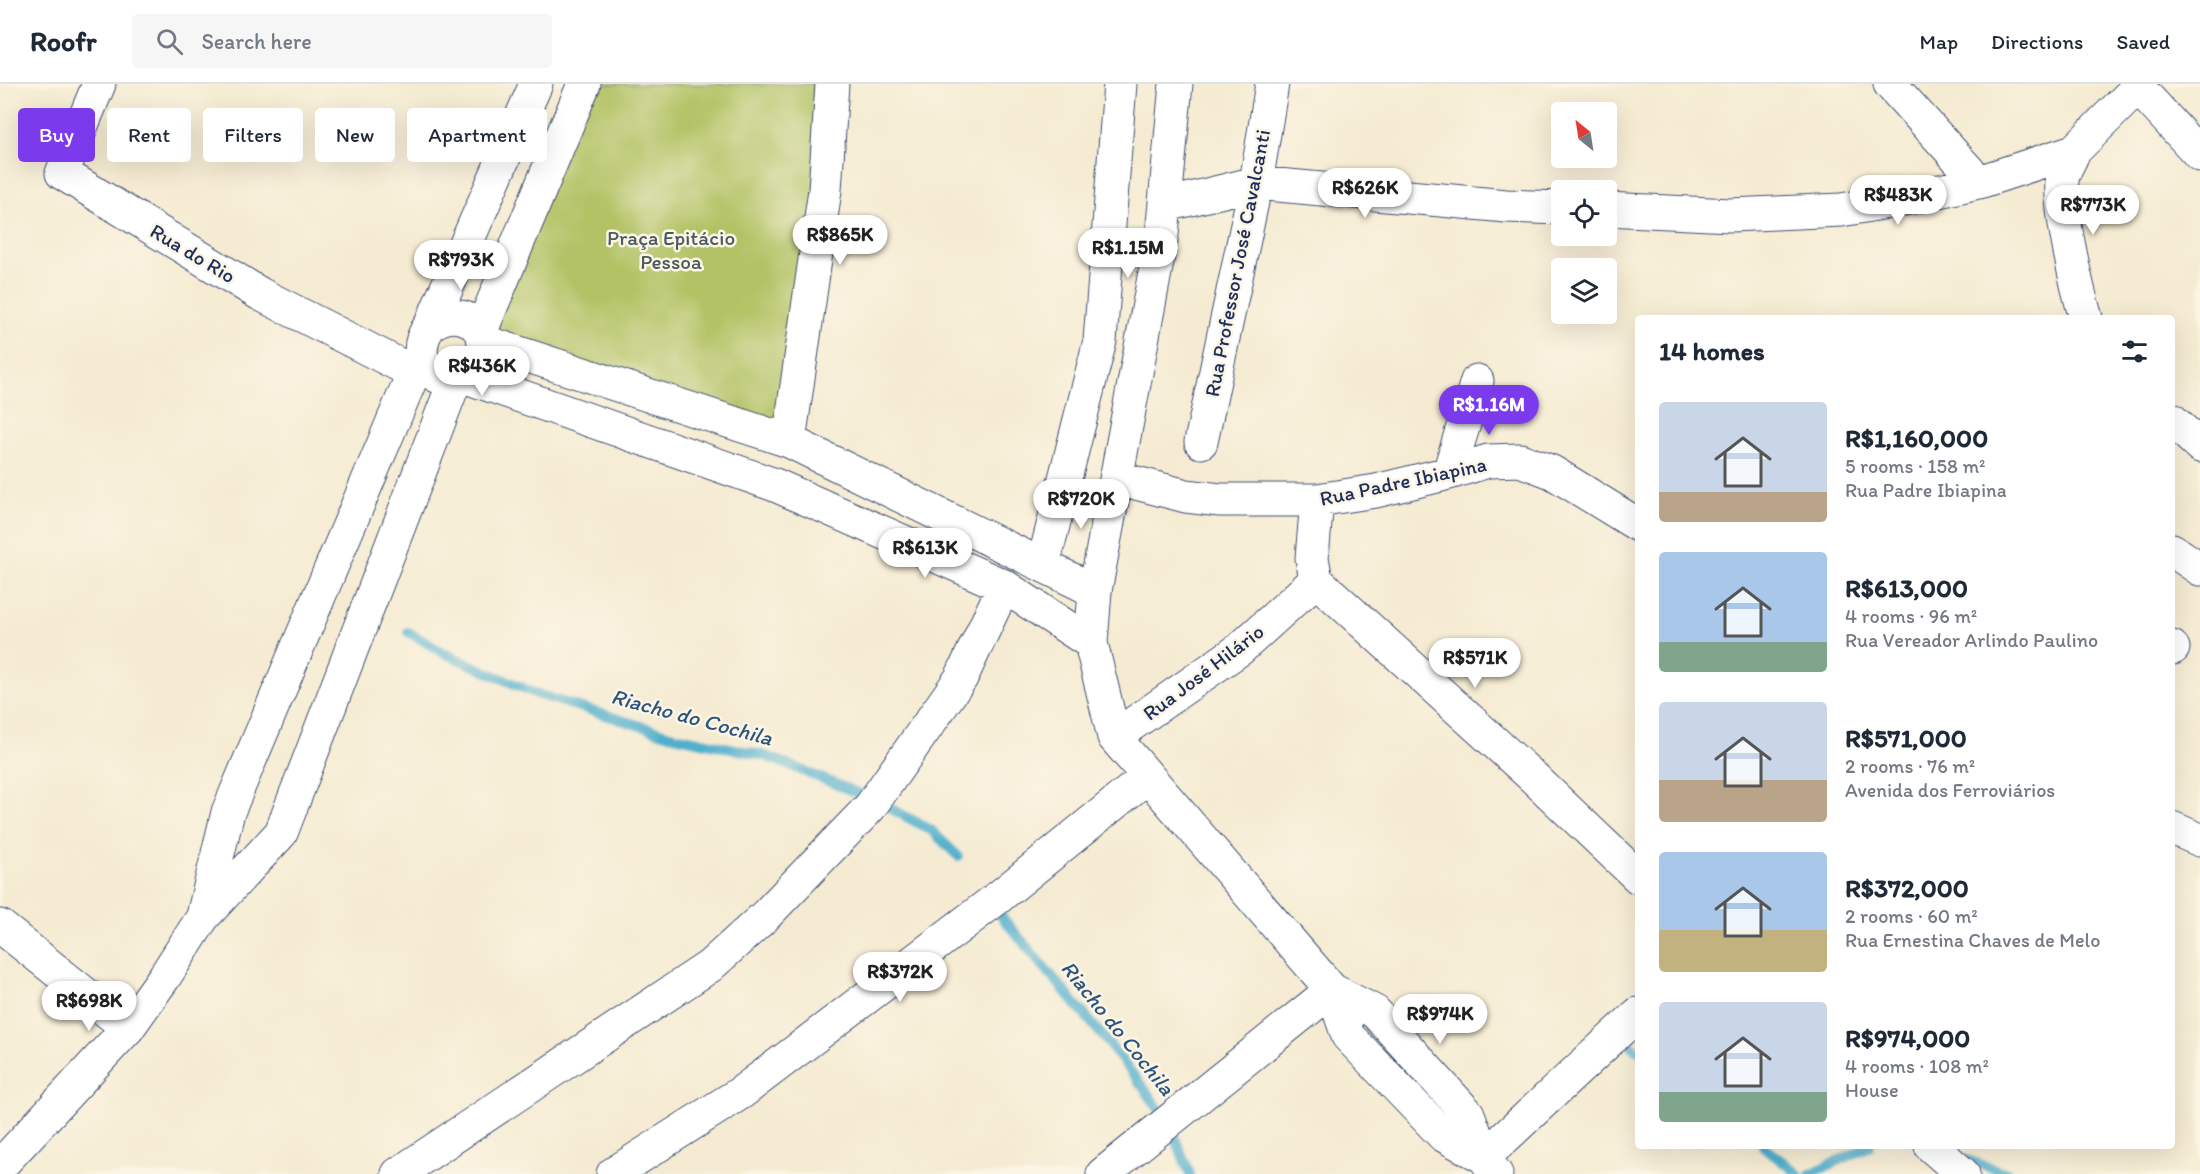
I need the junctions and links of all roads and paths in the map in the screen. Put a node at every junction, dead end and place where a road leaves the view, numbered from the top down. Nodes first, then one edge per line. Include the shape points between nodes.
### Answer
1 (99, 84) edge
2 (536, 84) edge
3 (584, 84) edge
4 (832, 84) edge
5 (1120, 84) edge
6 (1176, 84) edge
7 (1272, 84) edge
8 (1890, 84) edge
9 (2137, 85) edge
10 (2074, 151) junction
11 (2200, 155) edge
12 (1979, 182) junction
13 (1256, 183) junction
14 (1166, 205) junction
15 (1551, 208) edge
16 (1617, 210) edge
17 (2085, 315) edge
18 (431, 324) junction
19 (483, 337) junction
20 (417, 364) junction
21 (461, 378) junction
22 (1478, 381) dead end
23 (2175, 423) edge
24 (789, 441) junction
25 (1201, 442) dead end
26 (2200, 446) edge
27 (1449, 473) junction
28 (1117, 478) junction
29 (775, 485) junction
30 (1317, 500) junction
31 (1635, 523) edge
32 (2175, 552) edge
33 (1052, 569) junction
34 (2200, 569) edge
35 (1316, 580) junction
36 (1004, 586) junction
37 (1095, 591) junction
38 (1091, 643) junction
39 (1114, 737) junction
40 (1147, 777) junction
41 (2175, 829) edge
42 (2200, 840) edge
43 (1635, 874) edge
44 (203, 917) junction
45 (0, 926) edge
46 (1332, 990) junction
47 (1635, 1017) edge
48 (128, 1028) junction
49 (1934, 1149) edge
50 (0, 1166) edge
51 (1490, 1166) edge
52 (398, 1174) edge
53 (613, 1174) edge
54 (1103, 1174) edge
55 (1963, 1174) edge

1 - 20 street, Rua do Rio via 62,173 260,294
2 - 18 street
3 - 19 street
4 - 24 street via 825,190
5 - 33 street via 1100,341
6 - 14 street
7 - 13 street, Rua Professor José Cavalcanti
8 - 12 street
9 - 10 street
9 - 11 street
10 - 12 street
10 - 17 street via 2062,178 2062,202
12 - 16 street via 1841,210 1731,215
13 - 14 street
13 - 15 street
13 - 25 street, Rua Professor José Cavalcanti
14 - 28 street
18 - 19 street via 451,315 463,317 473,322
18 - 20 street via 421,340
19 - 21 street via 485,352 481,363
19 - 24 street
20 - 21 street via 439,377
20 - 44 street via 228,812
21 - 29 street
21 - 44 street via 280,833
22 - 27 street
23 - 26 street
24 - 29 street via 801,458 802,471 794,482
24 - 33 street
27 - 30 street, Rua Padre Ibiapina via 1376,491
27 - 31 street, Rua Padre Ibiapina via 1488,461 1520,460 1552,472
28 - 30 street, Rua Padre Ibiapina via 1220,501
28 - 37 street
29 - 36 street
30 - 35 street via 1312,558
32 - 34 street
33 - 37 street
35 - 39 street, Rua José Hilário via 1240,649
35 - 43 street
36 - 38 street
36 - 52 street via 961,678 870,807 764,917 710,966
37 - 38 street
38 - 39 street
39 - 40 street
40 - 46 street
40 - 53 street via 1000,896 742,1092
41 - 42 street
44 - 48 street
45 - 48 street
46 - 51 street via 1375,1012 1468,1114
46 - 54 street
47 - 51 street
48 - 50 street
49 - 55 street

